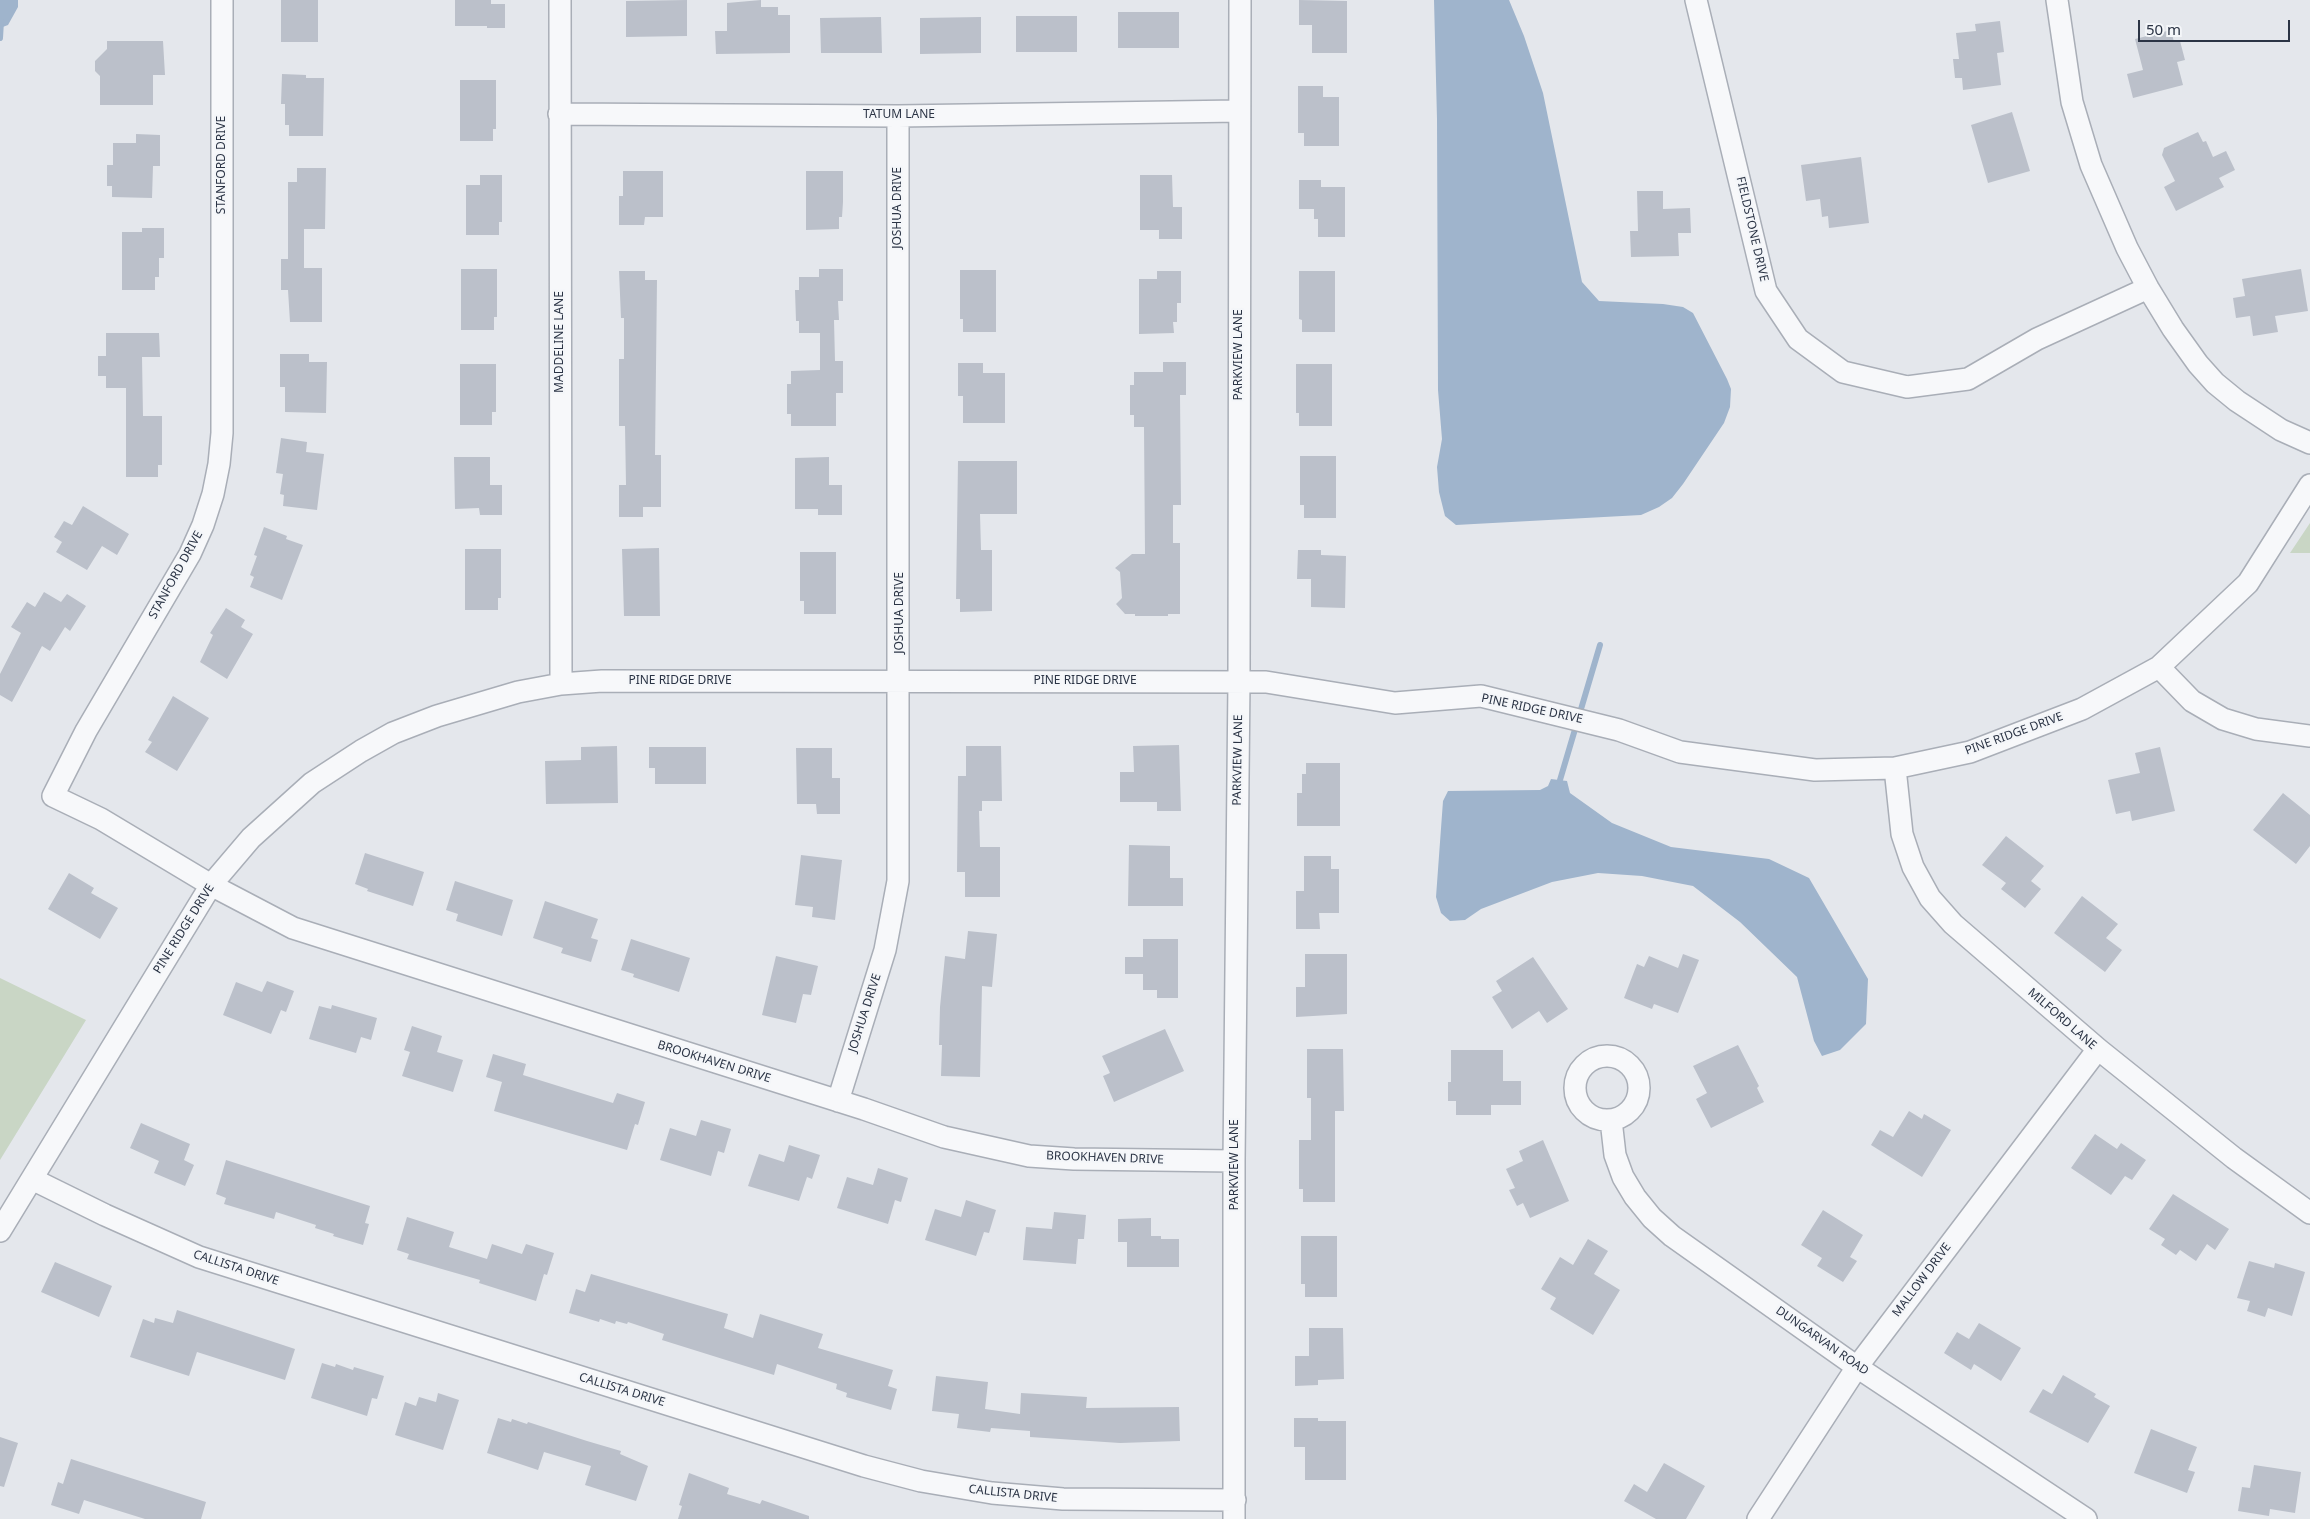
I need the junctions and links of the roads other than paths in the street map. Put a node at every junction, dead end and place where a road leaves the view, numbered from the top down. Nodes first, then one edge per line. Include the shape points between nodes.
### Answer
1 (222, 0) edge
2 (560, 0) edge
3 (1240, 0) edge
4 (1696, 0) edge
5 (2057, 0) edge
6 (1239, 112) junction
7 (558, 114) junction
8 (898, 116) junction
9 (2148, 288) junction
10 (2310, 443) edge
11 (2310, 485) edge
12 (2159, 667) junction
13 (900, 681) junction
14 (1239, 681) junction
15 (561, 684) junction
16 (2310, 736) edge
17 (1895, 768) junction
18 (211, 885) junction
19 (2098, 1049) junction
20 (838, 1101) junction
21 (1611, 1120) dead end
22 (1234, 1161) junction
23 (32, 1179) junction
24 (2310, 1213) edge
25 (0, 1231) edge
26 (1857, 1367) junction
27 (1235, 1510) edge
28 (1758, 1519) edge
29 (2086, 1519) edge

1 - 18 street, STANFORD DRIVE via 222,433 215,487 190,554 86,731 52,796 101,819
2 - 7 street, MADDELINE LANE
3 - 6 street, PARKVIEW LANE
4 - 9 street, FIELDSTONE DRIVE via 1766,291 1798,339 1843,372 1907,387 1968,380 2037,339
5 - 9 street via 2072,102 2091,166
6 - 8 street, TATUM LANE
6 - 14 street, PARKVIEW LANE
7 - 8 street, TATUM LANE
7 - 15 street, MADDELINE LANE
8 - 13 street, JOSHUA DRIVE
9 - 10 street via 2178,336 2215,382 2281,430
11 - 12 street, PINE RIDGE DRIVE via 2248,583
12 - 16 street via 2192,700 2223,719 2256,728
12 - 17 street, PINE RIDGE DRIVE via 2072,713 1970,752
13 - 14 street, PINE RIDGE DRIVE
13 - 15 street, PINE RIDGE DRIVE via 602,681
13 - 20 street, JOSHUA DRIVE via 896,901 885,950
14 - 17 street, PINE RIDGE DRIVE via 1276,682 1395,702 1481,696 1620,730 1689,753 1815,770
14 - 22 street, PARKVIEW LANE
15 - 18 street, PINE RIDGE DRIVE via 518,692 437,716 394,733 361,751 312,783 282,808
17 - 19 street, MILFORD LANE via 1902,834 1930,898 1952,924
18 - 20 street, BROOKHAVEN DRIVE via 293,928
18 - 23 street, PINE RIDGE DRIVE
19 - 24 street, MILFORD LANE via 2234,1158
19 - 26 street, MALLOW DRIVE
20 - 22 street, BROOKHAVEN DRIVE via 944,1137 1030,1156
21 - 26 street, DUNGARVAN ROAD via 1615,1155 1623,1176 1635,1198 1652,1218 1672,1236
22 - 27 street, PARKVIEW LANE
23 - 25 street, PINE RIDGE DRIVE
23 - 27 street, CALLISTA DRIVE via 199,1257 864,1466 921,1481 992,1493
26 - 28 street, MALLOW DRIVE
26 - 29 street, DUNGARVAN ROAD

